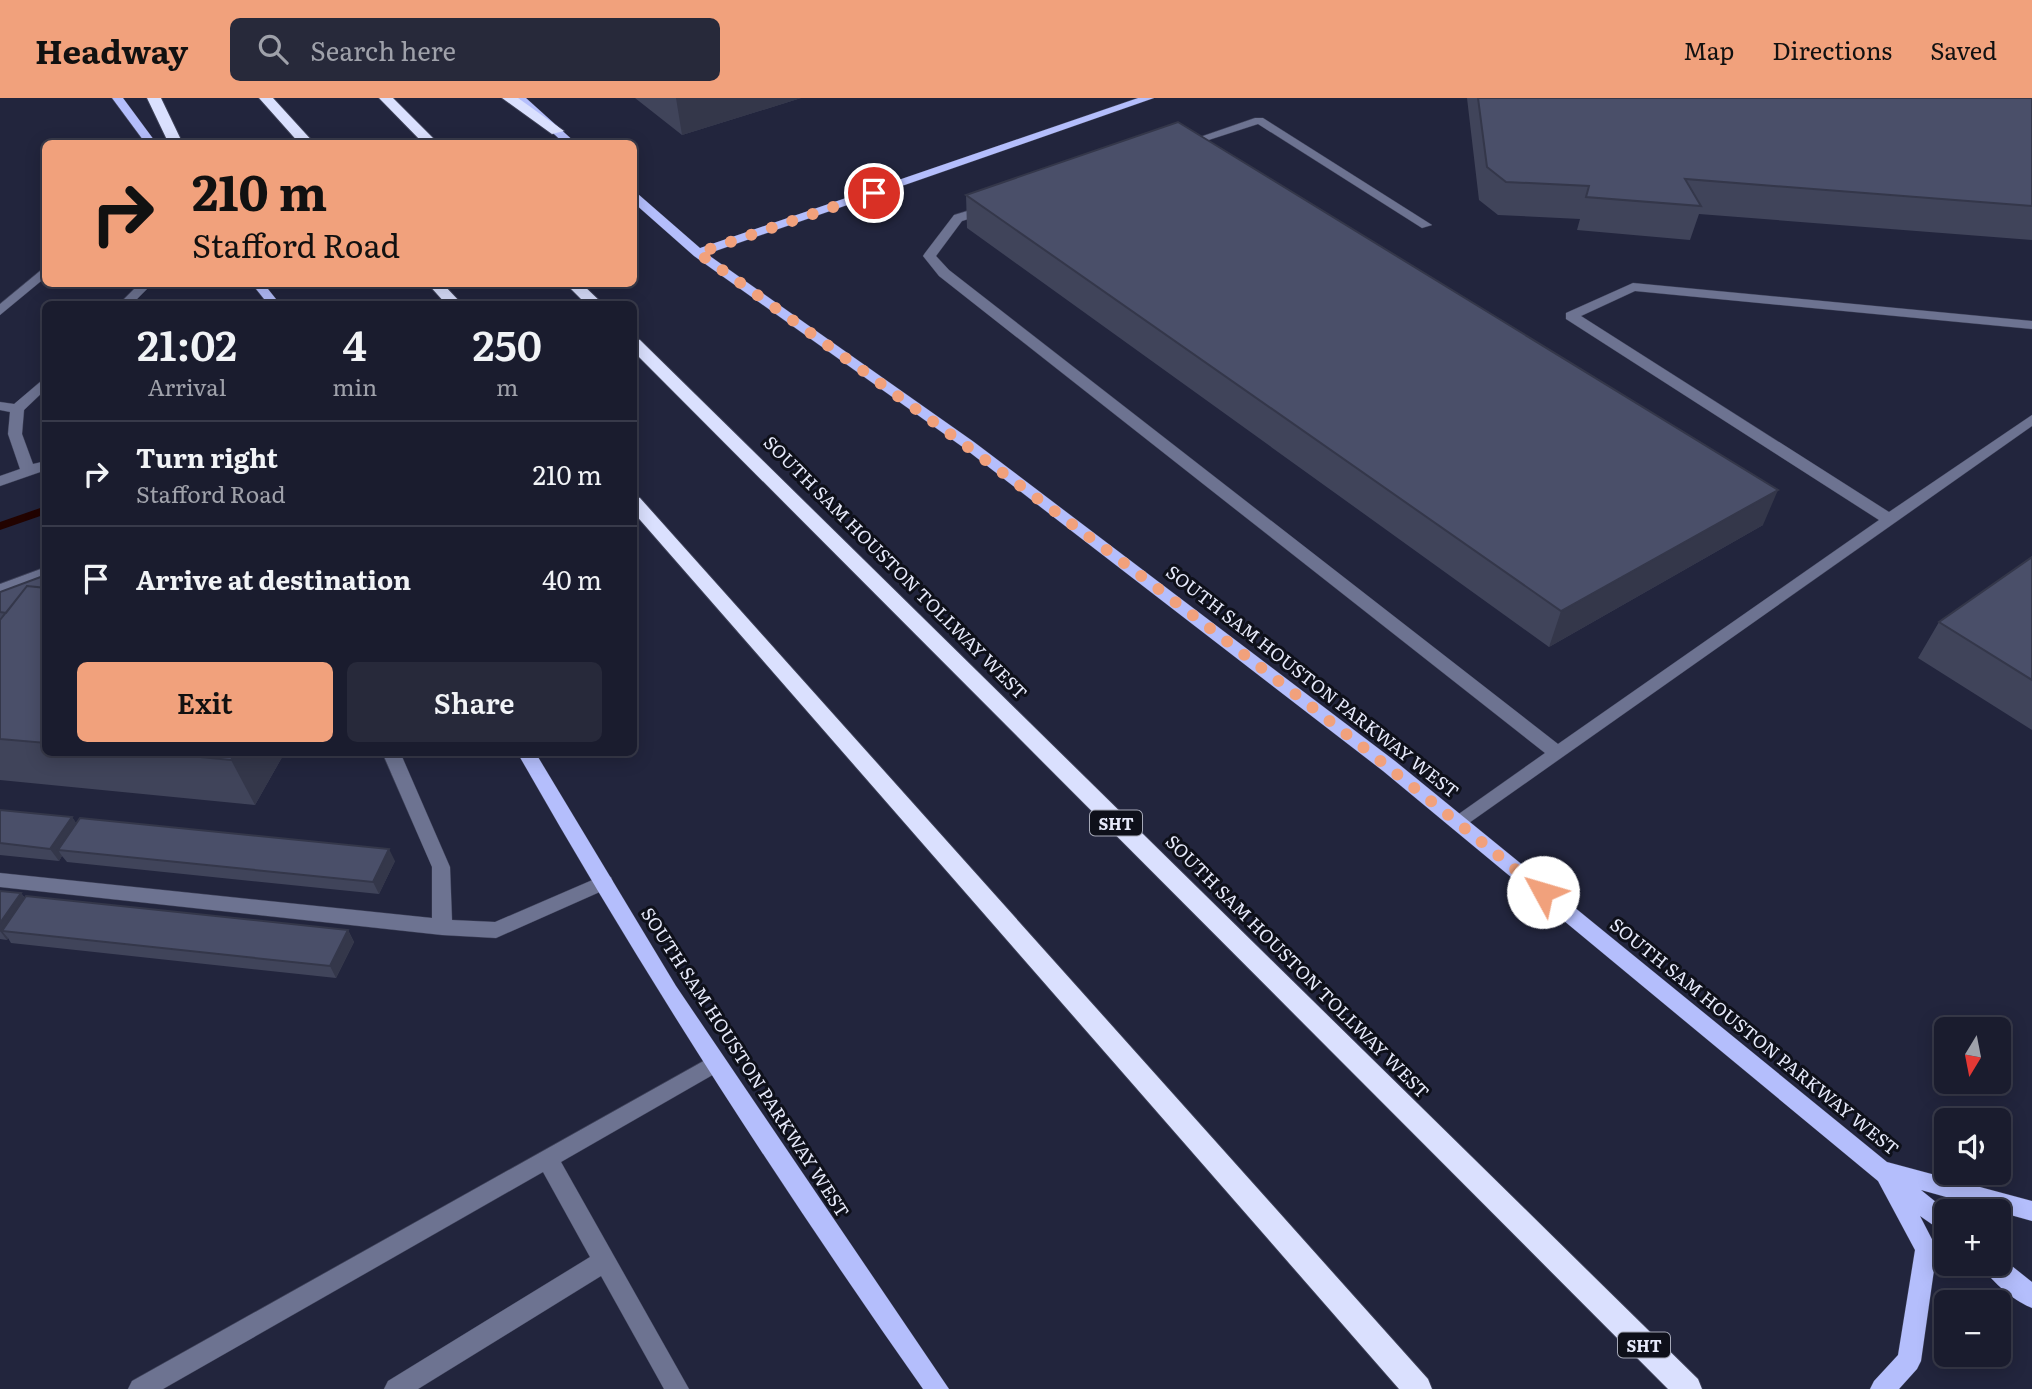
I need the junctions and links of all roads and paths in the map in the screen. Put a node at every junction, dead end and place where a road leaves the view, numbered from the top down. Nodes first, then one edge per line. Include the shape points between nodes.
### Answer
1 (117, 98) edge
2 (154, 98) edge
3 (267, 98) edge
4 (386, 98) edge
5 (509, 98) edge
6 (519, 98) edge
7 (1149, 98) edge
8 (557, 131) junction
9 (149, 140) edge
10 (174, 140) edge
11 (304, 140) edge
12 (428, 140) edge
13 (567, 140) edge
14 (1168, 150) edge
15 (637, 200) edge
16 (1011, 201) edge
17 (1426, 225) dead end
18 (698, 253) junction
19 (42, 274) edge
20 (143, 287) edge
21 (260, 287) edge
22 (438, 287) edge
23 (576, 287) edge
24 (128, 301) edge
25 (272, 301) edge
26 (451, 301) edge
27 (591, 301) edge
28 (0, 311) edge
29 (2032, 325) edge
30 (637, 346) edge
31 (42, 385) edge
32 (0, 407) edge
33 (17, 408) junction
34 (2032, 419) edge
35 (42, 467) edge
36 (28, 471) junction
37 (0, 481) edge
38 (637, 505) edge
39 (1889, 519) junction
40 (42, 574) edge
41 (0, 590) edge
42 (1557, 753) junction
43 (393, 756) edge
44 (528, 756) edge
45 (1459, 822) junction
46 (0, 880) edge
47 (604, 883) junction
48 (442, 928) junction
49 (716, 1063) junction
50 (547, 1159) junction
51 (1882, 1170) junction
52 (2032, 1211) edge
53 (1934, 1214) edge
54 (605, 1261) junction
55 (2007, 1276) edge
56 (2032, 1297) edge
57 (140, 1389) edge
58 (397, 1389) edge
59 (677, 1389) edge
60 (937, 1389) edge
61 (1418, 1389) edge
62 (1688, 1389) edge
63 (1882, 1389) edge

1 - 9 main road
2 - 10 highway
3 - 11 highway
4 - 12 highway
5 - 8 highway
6 - 8 main road
7 - 18 main road
8 - 13 main road
14 - 17 street via 1259,120
15 - 18 main road, SOUTH SAM HOUSTON PARKWAY WEST
16 - 42 street via 958,218 929,256 944,273
18 - 45 main road, SOUTH SAM HOUSTON PARKWAY WEST via 969,445
19 - 28 street
20 - 24 street
21 - 25 main road
22 - 26 highway
23 - 27 highway
29 - 39 street via 1633,287 1571,316
30 - 62 highway, SOUTH SAM HOUSTON TOLLWAY WEST / SHT
31 - 33 street
32 - 33 street
33 - 36 street via 15,434
34 - 39 street
35 - 36 street
36 - 37 street
38 - 61 highway
39 - 42 street
40 - 41 street
42 - 45 street
43 - 48 street via 441,867
44 - 47 main road, SOUTH SAM HOUSTON PARKWAY WEST
45 - 51 main road, SOUTH SAM HOUSTON PARKWAY WEST
46 - 48 street
47 - 48 street via 496,930
47 - 49 main road, SOUTH SAM HOUSTON PARKWAY WEST
49 - 50 street
49 - 60 main road, SOUTH SAM HOUSTON PARKWAY WEST
50 - 54 street
50 - 57 street
51 - 52 main road
51 - 53 main road, SOUTH SAM HOUSTON PARKWAY WEST
51 - 63 main road via 1926,1249 1909,1361
54 - 58 street
54 - 59 street
55 - 56 main road

